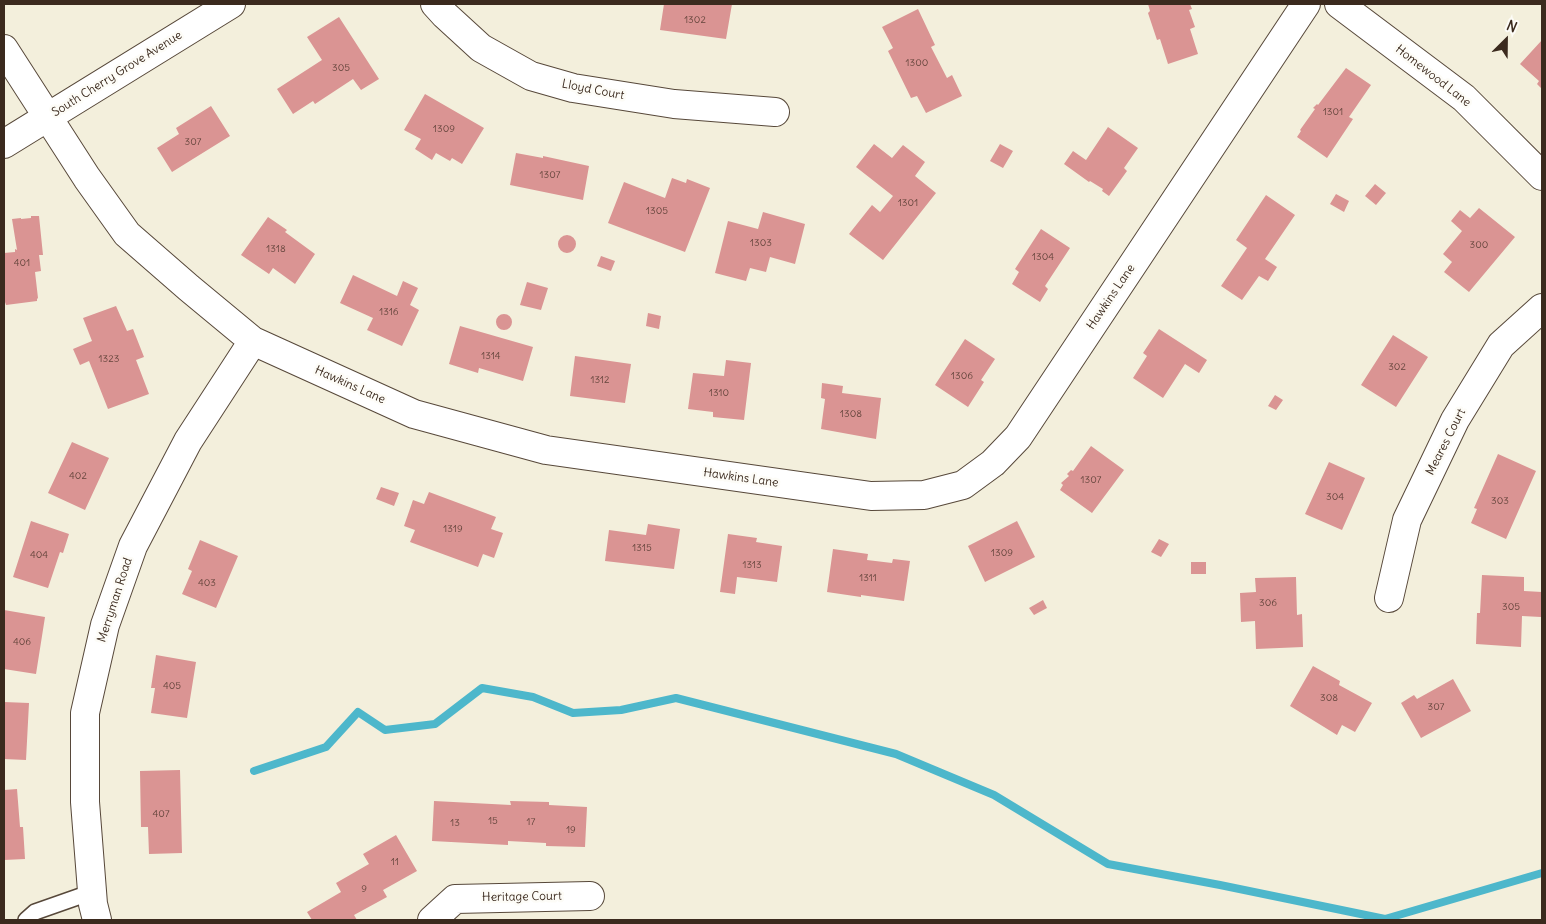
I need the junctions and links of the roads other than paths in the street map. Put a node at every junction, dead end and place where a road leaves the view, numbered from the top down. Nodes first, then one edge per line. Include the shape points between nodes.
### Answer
1 (230, 4) edge
2 (435, 4) edge
3 (1306, 4) edge
4 (1339, 4) edge
5 (4, 49) edge
6 (775, 112) dead end
7 (49, 116) junction
8 (4, 144) edge
9 (1542, 176) edge
10 (1542, 308) edge
11 (253, 341) junction
12 (1389, 598) dead end
13 (92, 892) junction
14 (590, 896) dead end
15 (459, 909) edge
16 (26, 920) edge
17 (97, 920) edge
18 (432, 920) edge

1 - 7 street, South Cherry Grove Avenue
2 - 6 street, Lloyd Court via 481,48 531,76 573,88 674,104
3 - 11 street, Hawkins Lane via 1018,437 994,463 963,485 924,495 871,496 546,450 414,414
4 - 9 street, Homewood Lane via 1464,98
5 - 7 street, Hawkins Lane
7 - 8 street, South Cherry Grove Avenue
7 - 11 street, Hawkins Lane via 127,234
10 - 12 street, Meares Court via 1501,345 1455,420 1407,520
11 - 13 street, Merryman Road via 184,449 133,546 105,625 85,713 85,802
13 - 16 lane via 35,912
13 - 17 street, Merryman Road
14 - 15 street, Heritage Court
15 - 18 street, Heritage Court

